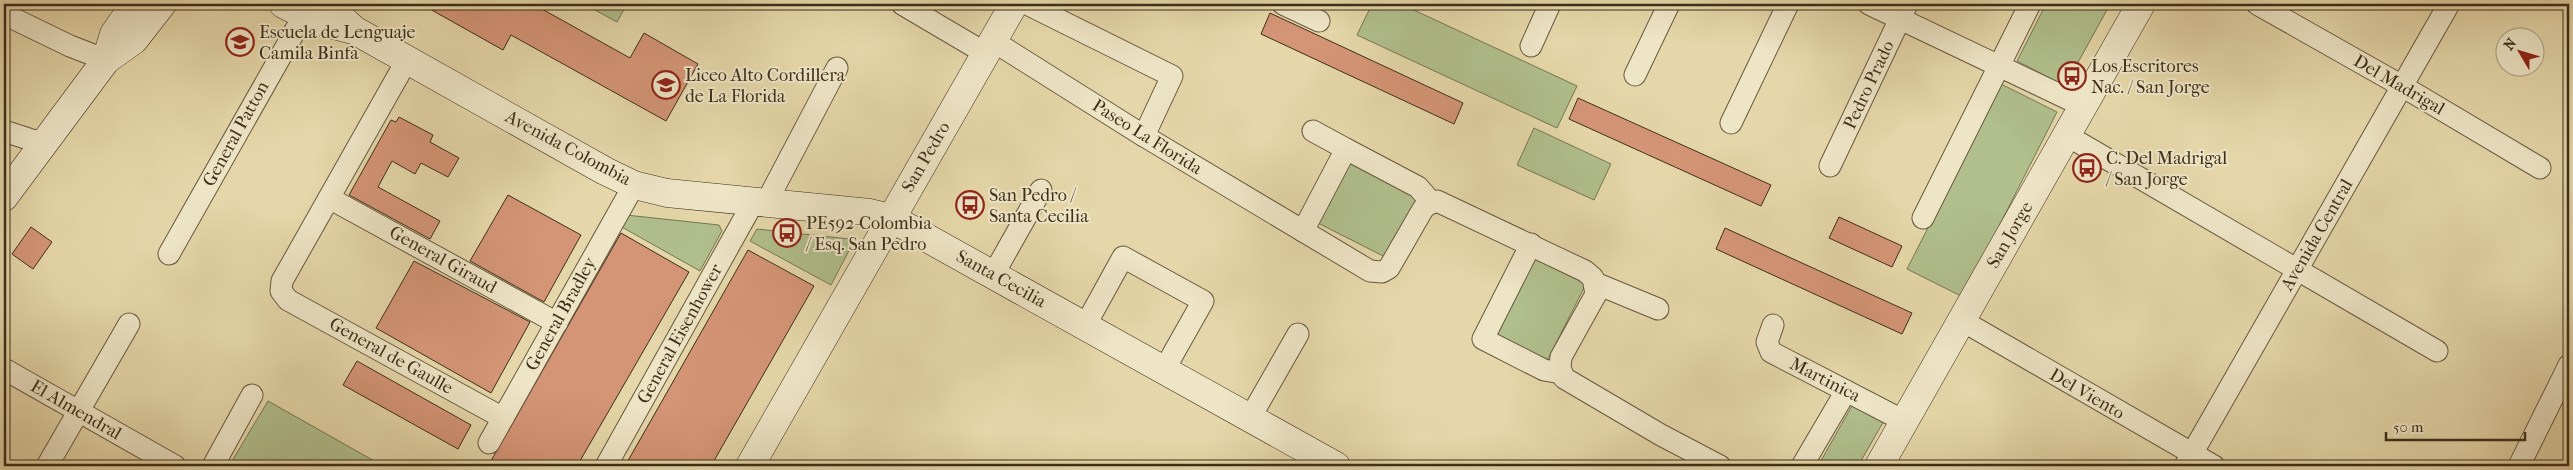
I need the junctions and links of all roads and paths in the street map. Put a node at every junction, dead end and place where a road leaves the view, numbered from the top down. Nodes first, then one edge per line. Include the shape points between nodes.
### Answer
1 (135, 4) edge
2 (162, 4) edge
3 (902, 4) edge
4 (1014, 4) edge
5 (1027, 4) edge
6 (1284, 4) edge
7 (1550, 4) edge
8 (1669, 4) edge
9 (1788, 4) edge
10 (1869, 4) edge
11 (2030, 4) edge
12 (2141, 4) edge
13 (2257, 4) edge
14 (2449, 4) edge
15 (305, 8) edge
16 (1903, 11) edge
17 (4, 14) edge
18 (1319, 21) dead end
19 (1530, 46) dead end
20 (989, 47) junction
21 (106, 60) junction
22 (407, 60) junction
23 (2000, 66) junction
24 (837, 68) dead end
25 (1635, 75) dead end
26 (2402, 86) junction
27 (2083, 106) junction
28 (1731, 123) dead end
29 (4, 131) edge
30 (1313, 131) dead end
31 (2066, 135) junction
32 (1144, 136) junction
33 (44, 144) junction
34 (1346, 148) junction
35 (1830, 166) dead end
36 (2540, 168) dead end
37 (634, 185) junction
38 (1041, 190) dead end
39 (4, 197) edge
40 (329, 198) junction
41 (760, 202) junction
42 (1431, 202) junction
43 (891, 218) junction
44 (1923, 218) dead end
45 (1303, 231) junction
46 (1530, 244) junction
47 (169, 254) dead end
48 (2297, 270) junction
49 (993, 275) junction
50 (1595, 283) junction
51 (1658, 309) dead end
52 (1961, 320) junction
53 (557, 323) junction
54 (129, 324) dead end
55 (1773, 325) dead end
56 (1085, 326) junction
57 (1298, 334) dead end
58 (2438, 351) dead end
59 (2569, 365) edge
60 (4, 369) edge
61 (1164, 370) junction
62 (1561, 373) junction
63 (1846, 391) junction
64 (252, 395) dead end
65 (79, 412) junction
66 (503, 418) junction
67 (1250, 418) junction
68 (1904, 421) junction
69 (489, 443) dead end
70 (2189, 460) edge
71 (758, 463) edge
72 (48, 466) edge
73 (175, 466) edge
74 (213, 466) edge
75 (606, 466) edge
76 (1336, 466) edge
77 (1720, 466) edge
78 (1802, 466) edge
79 (1879, 466) edge
80 (2214, 466) edge
81 (2519, 466) edge

1 - 21 main road via 114,34
2 - 21 main road via 134,40
3 - 20 street, Paseo La Florida
4 - 20 main road, San Pedro
5 - 32 street via 1172,76
6 - 18 street
7 - 19 street
8 - 25 street
9 - 28 street
10 - 16 street
11 - 23 street
12 - 27 main road, San Jorge
13 - 26 street, Del Madrigal
14 - 26 street, Avenida Central
15 - 22 main road, Avenida Colombia via 325,23 354,30
15 - 47 street, General Patton
16 - 23 street
16 - 35 street, Pedro Prado
17 - 21 street
20 - 32 street, Paseo La Florida
20 - 43 main road, San Pedro
21 - 33 main road
22 - 37 main road, Avenida Colombia
22 - 40 street
23 - 27 street
23 - 44 street
24 - 41 street, General Eisenhower
26 - 36 street, Del Madrigal
26 - 48 street, Avenida Central
27 - 31 main road, San Jorge
29 - 33 street
30 - 34 street
31 - 48 street
31 - 52 main road, San Jorge
32 - 45 street, Paseo La Florida
33 - 39 main road
34 - 42 street via 1418,187
34 - 45 street
37 - 41 main road, Avenida Colombia via 667,193
37 - 53 street, General Bradley
38 - 49 street
40 - 53 street, General Giraud
40 - 66 street, General de Gaulle via 282,281 281,292 288,300
41 - 43 main road, Avenida Colombia
41 - 75 street, General Eisenhower
42 - 45 street, Paseo La Florida via 1423,209 1392,265 1382,272 1370,271
42 - 46 street via 1442,202
43 - 49 main road, Santa Cecilia
43 - 71 main road, San Pedro
46 - 50 street via 1585,271
46 - 62 street via 1483,339 1544,370
48 - 58 street
48 - 70 street, Avenida Central
49 - 56 main road, Santa Cecilia
50 - 51 street
50 - 62 street via 1594,299 1561,357
52 - 68 main road, San Jorge
52 - 70 street, Del Viento
53 - 66 street, General Bradley
54 - 65 street
55 - 63 street, Martinica via 1767,342 1771,352
56 - 61 main road, Santa Cecilia
56 - 61 street via 1123,257 1203,301
57 - 67 street
59 - 81 street
60 - 65 street, El Almendral
61 - 67 main road, Santa Cecilia
62 - 77 street via 1572,384
63 - 68 street, Martinica
63 - 78 street
64 - 74 street
65 - 72 street
65 - 73 street, El Almendral
66 - 69 street, General Bradley
67 - 76 main road, Santa Cecilia
68 - 79 main road, San Jorge
70 - 80 street, Del Viento

